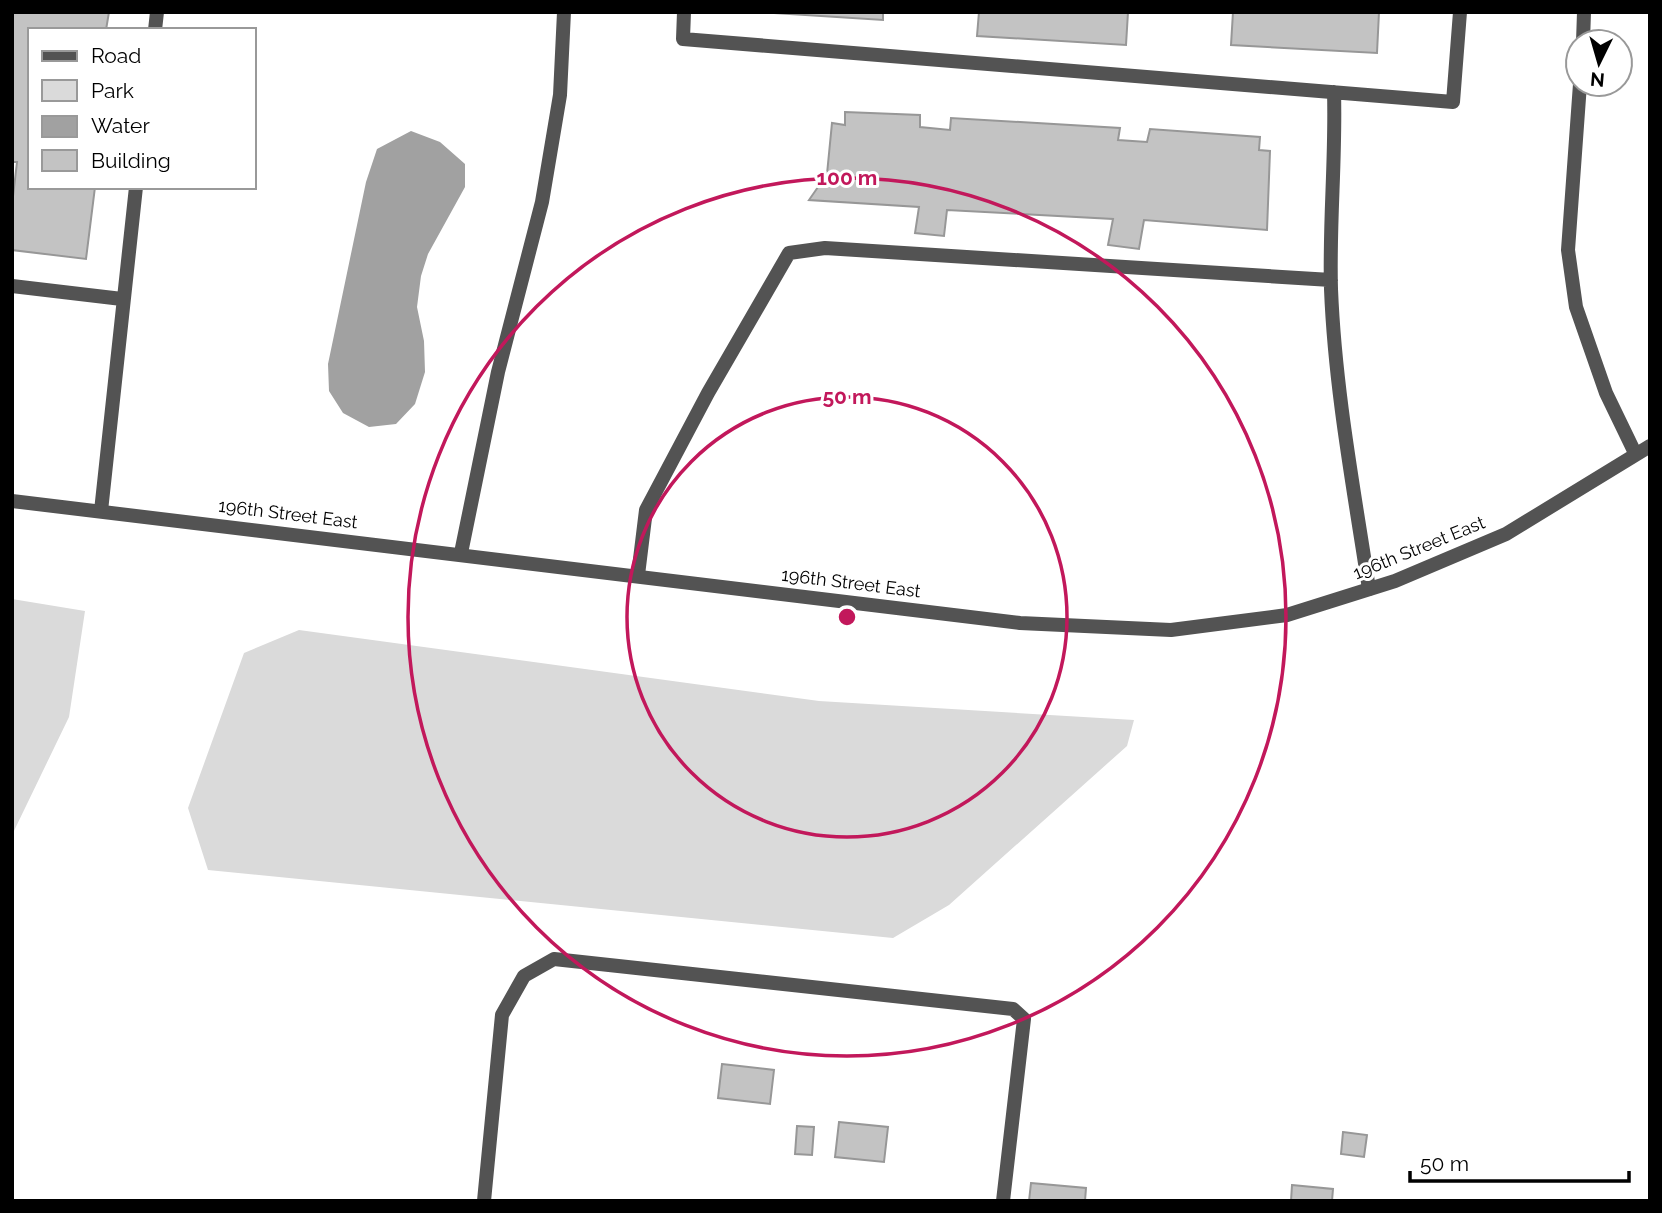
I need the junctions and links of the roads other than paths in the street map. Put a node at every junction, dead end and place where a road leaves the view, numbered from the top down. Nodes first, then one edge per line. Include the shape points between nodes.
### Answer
1 (564, 12) edge
2 (684, 12) edge
3 (1460, 12) edge
4 (1334, 92) junction
5 (1579, 98) edge
6 (136, 189) edge
7 (1331, 280) junction
8 (12, 286) edge
9 (122, 299) junction
10 (1650, 446) edge
11 (1635, 453) junction
12 (12, 501) edge
13 (101, 511) junction
14 (461, 554) junction
15 (638, 575) junction
16 (1369, 589) junction
17 (484, 1201) edge
18 (1003, 1201) edge

1 - 14 street via 560,95 542,202 498,372
2 - 4 street via 682,39
3 - 4 street via 1453,102
4 - 7 street
5 - 11 street via 1568,250 1576,307 1606,393
6 - 9 street
7 - 15 street via 825,248 789,253 646,510
7 - 16 street via 1341,403
8 - 9 street
9 - 13 street
10 - 11 street, 196th Street East
11 - 16 street, 196th Street East via 1506,534
12 - 13 street, 196th Street East
13 - 14 street, 196th Street East
14 - 15 street, 196th Street East
15 - 16 street, 196th Street East via 1020,623 1171,630 1287,615
17 - 18 street via 502,1015 524,976 554,958 1013,1009 1024,1019

